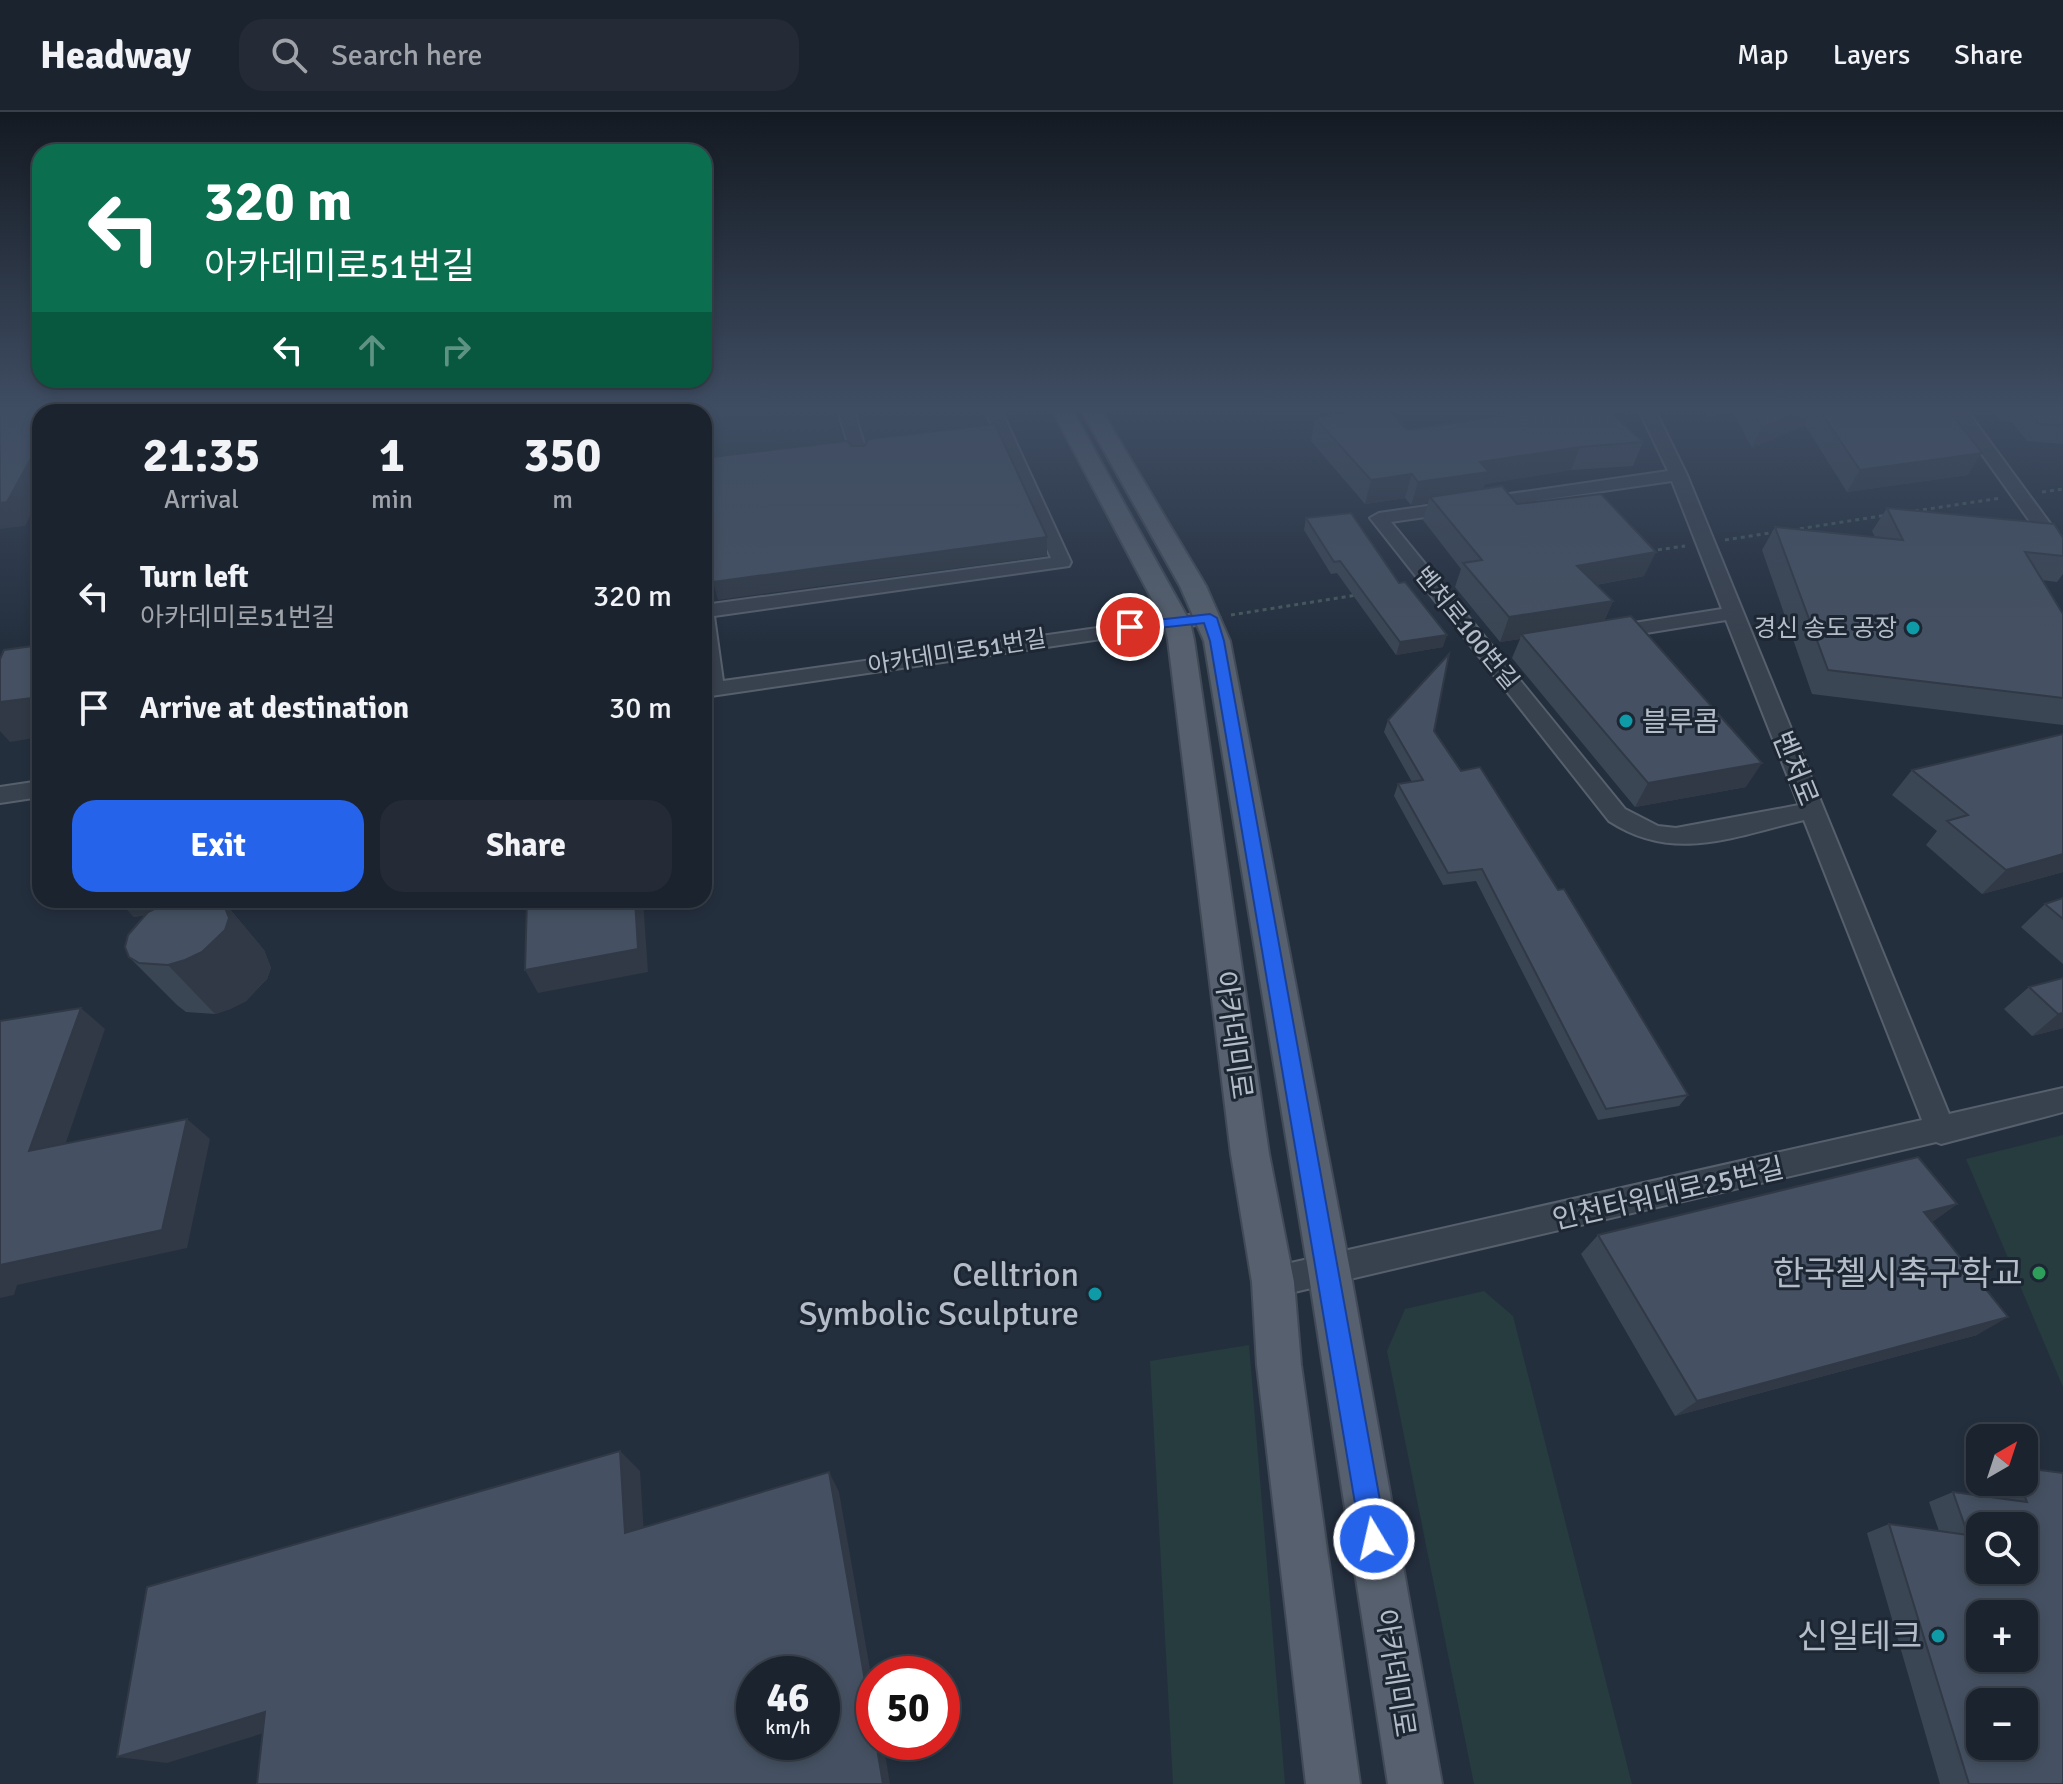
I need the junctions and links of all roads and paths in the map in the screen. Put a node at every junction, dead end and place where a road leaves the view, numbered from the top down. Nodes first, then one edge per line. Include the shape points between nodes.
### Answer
1 (1027, 486) edge
2 (1110, 486) edge
3 (1128, 486) edge
4 (1601, 486) edge
5 (1682, 486) edge
6 (2012, 486) edge
7 (2063, 489) edge
8 (2018, 495) junction
9 (1909, 512) edge
10 (1893, 514) edge
11 (1705, 543) junction
12 (1644, 552) edge
13 (2063, 554) edge
14 (1358, 595) edge
15 (712, 611) edge
16 (1733, 613) junction
17 (1193, 620) junction
18 (1595, 635) edge
19 (1518, 648) dead end
20 (1487, 653) junction
21 (712, 689) edge
22 (32, 790) edge
23 (0, 795) edge
24 (1812, 810) junction
25 (2063, 1100) edge
26 (1941, 1131) junction
27 (1329, 1270) junction
28 (1273, 1282) junction
29 (1333, 1784) edge
30 (1415, 1784) edge

1 - 15 street via 1062,562
2 - 17 main road, 아카데미로
3 - 17 main road, 아카데미로
4 - 20 street, 벤처로100번길 via 1379,518
5 - 11 street, 벤처로
6 - 8 street
7 - 8 path
8 - 9 path
8 - 13 street
10 - 11 path
11 - 12 path
11 - 16 street, 벤처로
14 - 17 path
16 - 18 street
16 - 24 street, 벤처로
17 - 21 street, 아카데미로51번길
17 - 27 main road, 아카데미로 via 1217,641
17 - 28 main road, 아카데미로 via 1250,1154
19 - 20 street
20 - 24 street, 벤처로100번길 via 1617,815 1638,829 1663,837 1686,835
22 - 23 street
24 - 26 street, 벤처로
25 - 26 street, 인천타워대로25번길
26 - 27 street, 인천타워대로25번길
27 - 28 street, 인천타워대로25번길
27 - 30 main road, 아카데미로
28 - 29 main road, 아카데미로

